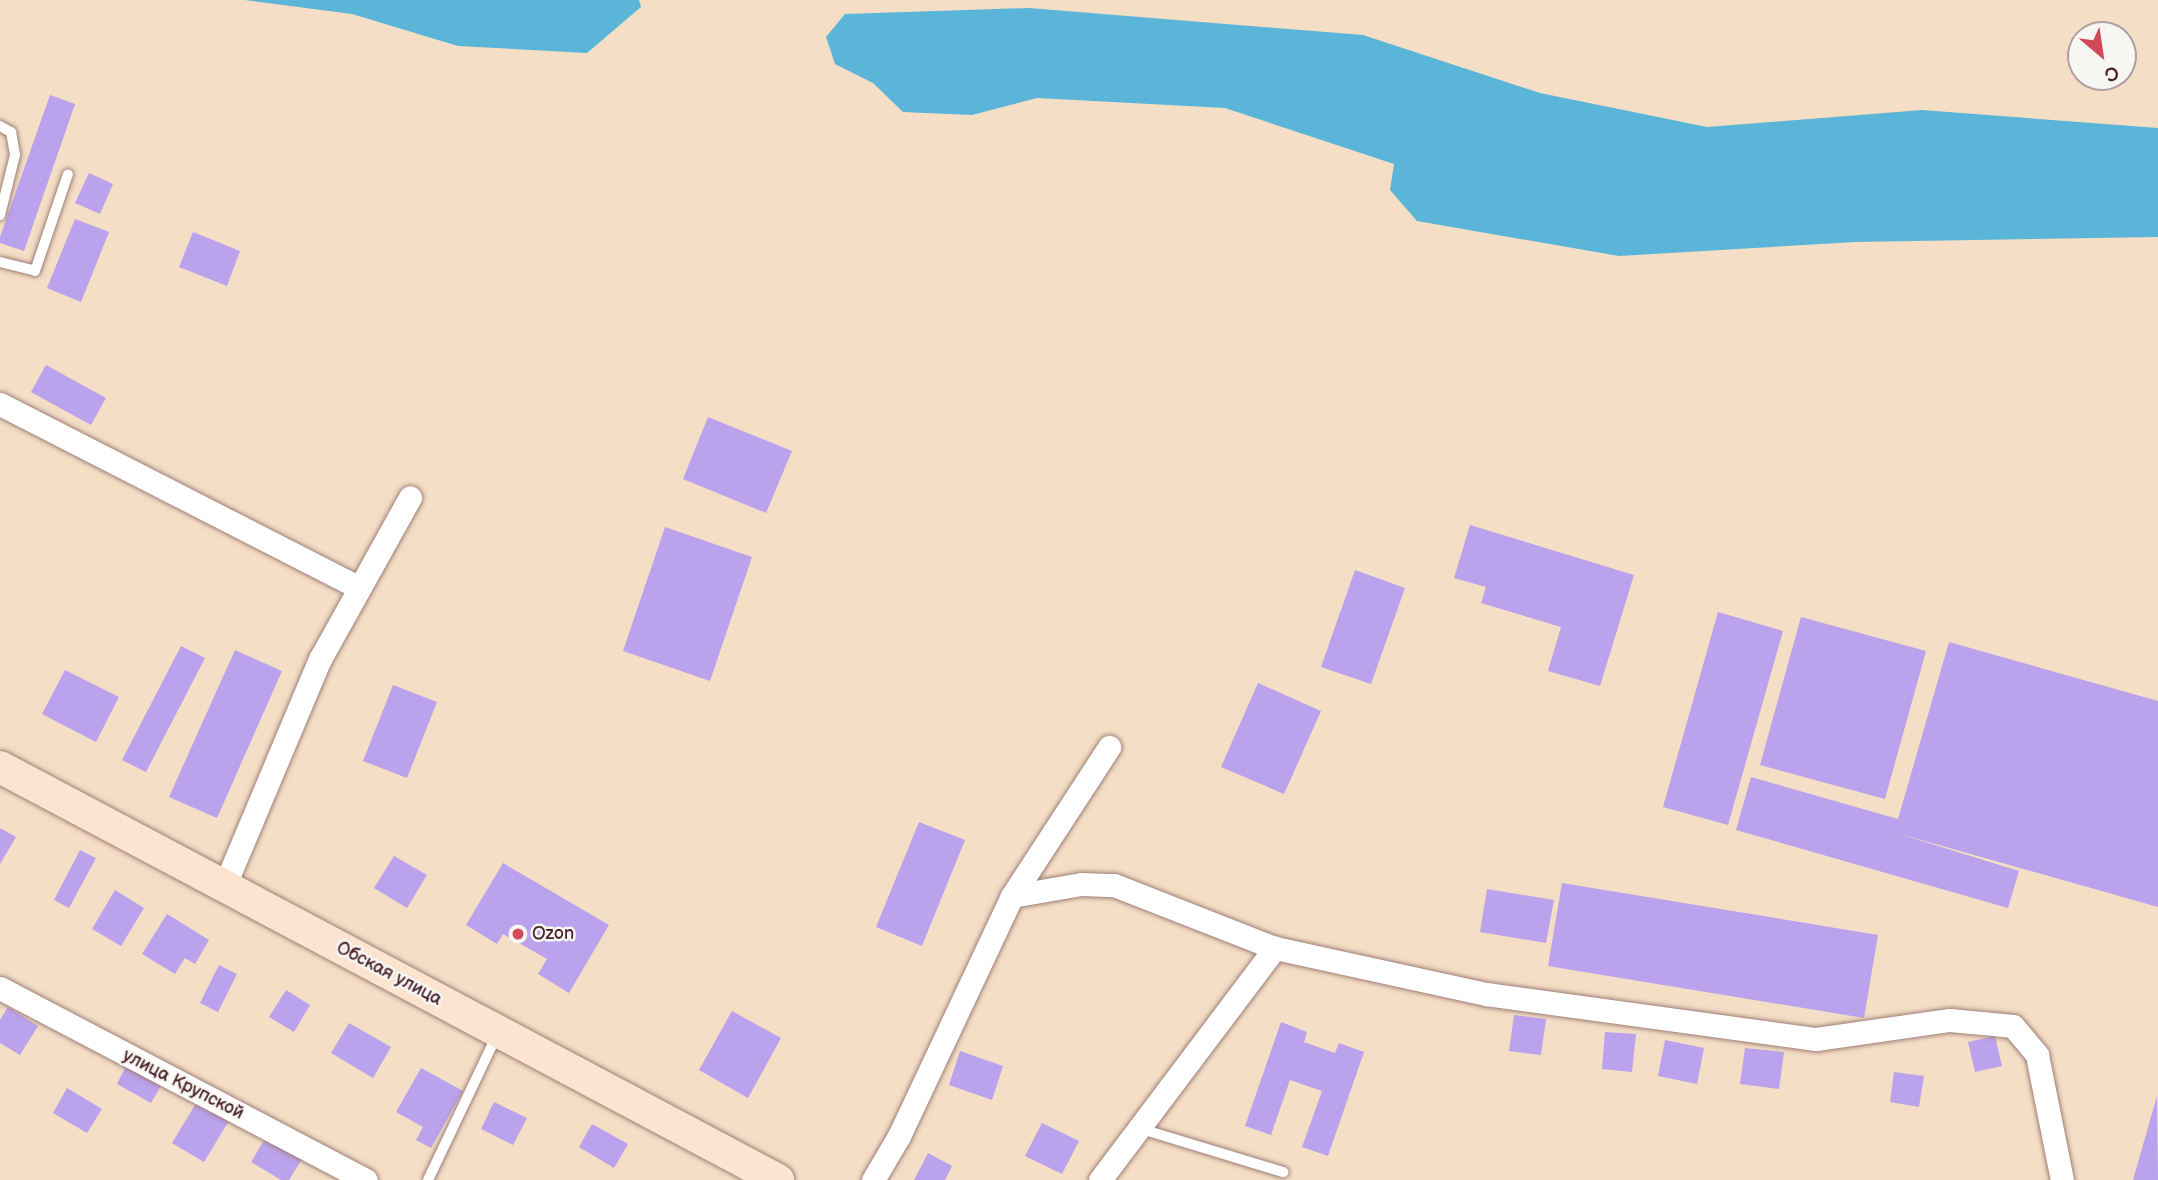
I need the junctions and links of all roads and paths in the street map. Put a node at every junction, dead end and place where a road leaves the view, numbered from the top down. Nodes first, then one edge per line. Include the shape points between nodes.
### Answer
1 (0, 126) edge
2 (68, 174) dead end
3 (0, 215) edge
4 (0, 262) edge
5 (0, 404) edge
6 (411, 497) dead end
7 (359, 588) junction
8 (1109, 747) dead end
9 (0, 767) edge
10 (224, 887) junction
11 (1012, 896) junction
12 (1275, 948) junction
13 (0, 988) edge
14 (498, 1032) junction
15 (1137, 1128) junction
16 (1283, 1172) dead end
17 (366, 1180) edge
18 (428, 1180) edge
19 (778, 1180) edge
20 (873, 1180) edge
21 (1100, 1180) edge
22 (2062, 1180) edge

1 - 3 lane via 11,132 15,155
2 - 4 lane via 34,271
5 - 7 street
6 - 7 street
7 - 10 street via 320,659
8 - 11 street
9 - 10 street, Обская улица
10 - 14 street, Обская улица
11 - 12 street via 1081,884 1114,886
11 - 20 street via 899,1136
12 - 15 street
12 - 22 street via 1486,994 1816,1039 1950,1020 2013,1026 2037,1055
13 - 17 street, улица Крупской
14 - 18 lane
14 - 19 street, Обская улица
15 - 16 lane
15 - 21 street

